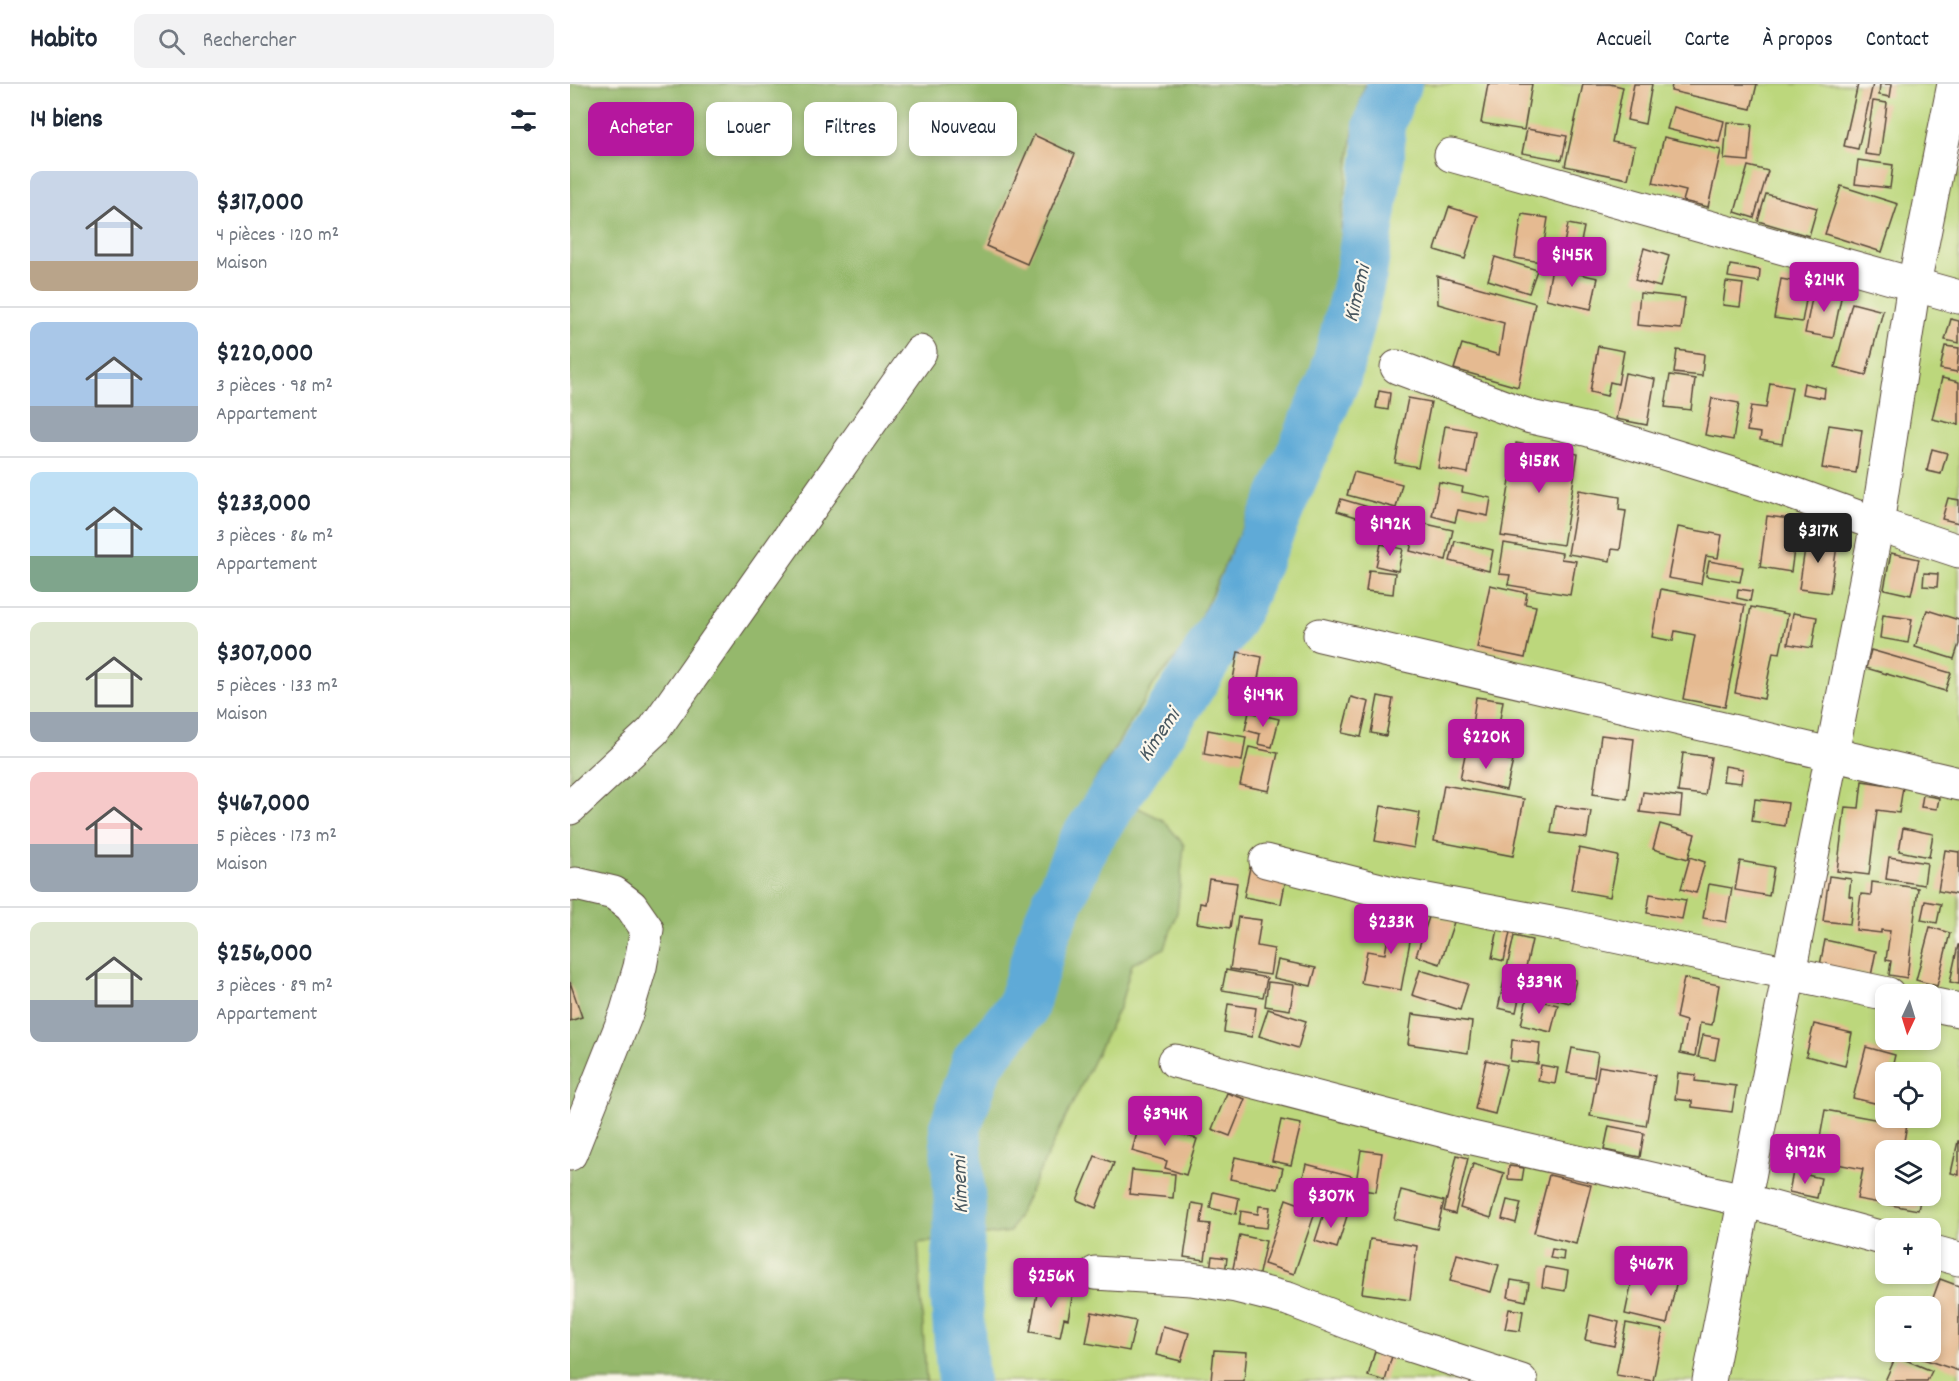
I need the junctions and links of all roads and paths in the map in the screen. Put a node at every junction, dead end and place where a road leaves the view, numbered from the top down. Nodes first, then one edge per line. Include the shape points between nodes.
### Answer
1 (1954, 84) edge
2 (1451, 155) dead end
3 (1914, 284) junction
4 (1959, 297) edge
5 (920, 352) dead end
6 (1397, 367) dead end
7 (1877, 525) junction
8 (1959, 551) edge
9 (1320, 635) dead end
10 (1833, 754) junction
11 (1959, 784) edge
12 (570, 808) edge
13 (1266, 861) dead end
14 (570, 885) edge
15 (1790, 972) junction
16 (1875, 991) edge
17 (1941, 1007) edge
18 (1959, 1011) edge
19 (1176, 1061) dead end
20 (570, 1154) edge
21 (1744, 1200) junction
22 (1875, 1236) edge
23 (1941, 1254) edge
24 (1959, 1259) edge
25 (1095, 1273) dead end
26 (1521, 1381) edge
27 (1709, 1381) edge

1 - 3 street
2 - 3 street
3 - 4 street
3 - 7 street
5 - 12 street via 653,731
6 - 7 street via 1531,417 1589,430 1775,487
7 - 8 street
7 - 10 street
9 - 10 street
10 - 11 street
10 - 15 street
13 - 15 street via 1400,895
14 - 20 street via 614,893 631,906 647,929 626,1014
15 - 16 street
15 - 21 street
17 - 18 street
19 - 21 street via 1468,1137
21 - 22 street
21 - 27 street
23 - 24 street
25 - 26 street via 1191,1279 1288,1299 1394,1340

